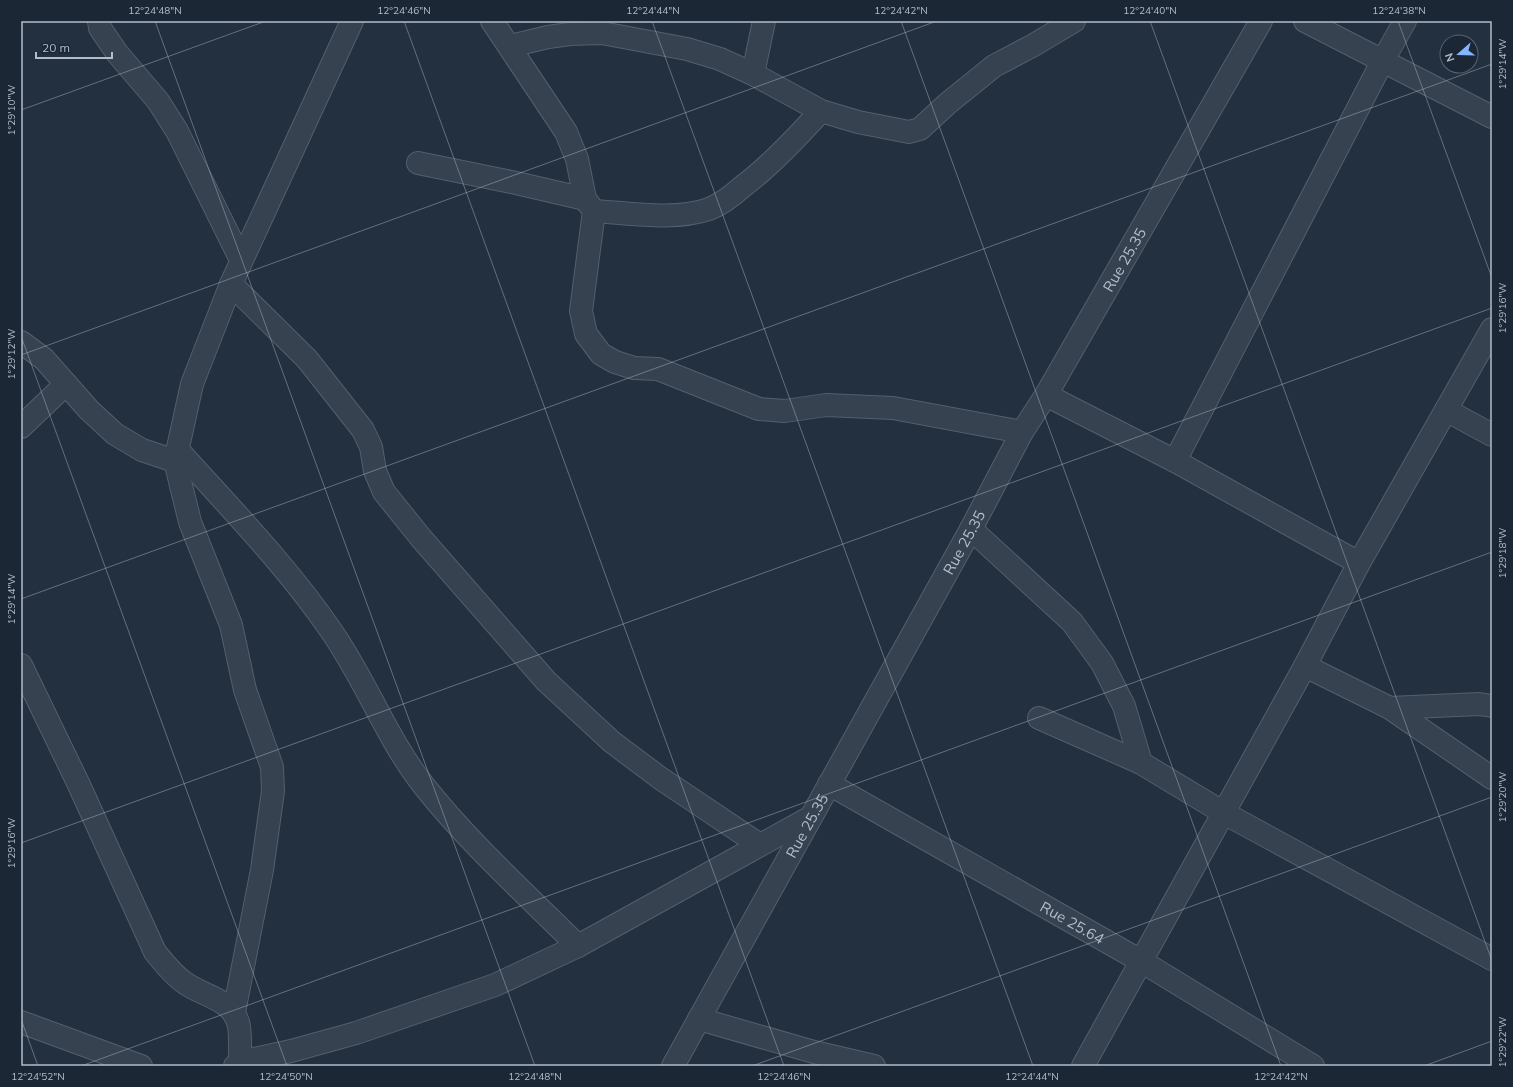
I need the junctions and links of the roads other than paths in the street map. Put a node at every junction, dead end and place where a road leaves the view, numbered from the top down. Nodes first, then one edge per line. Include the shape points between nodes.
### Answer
1 (99, 21) edge
2 (352, 21) edge
3 (492, 21) edge
4 (764, 21) edge
5 (1074, 21) edge
6 (1261, 21) edge
7 (1305, 21) edge
8 (1405, 21) edge
9 (510, 46) junction
10 (1382, 62) junction
11 (753, 74) junction
12 (821, 111) junction
13 (1492, 117) edge
14 (418, 163) dead end
15 (589, 205) junction
16 (241, 260) junction
17 (231, 284) junction
18 (1492, 329) edge
19 (21, 342) edge
20 (66, 384) junction
21 (1046, 395) junction
22 (1446, 410) junction
23 (21, 427) edge
24 (1022, 432) junction
25 (1492, 435) edge
26 (177, 455) junction
27 (1175, 461) junction
28 (971, 529) junction
29 (1359, 562) junction
30 (21, 665) edge
31 (1305, 666) junction
32 (1492, 706) edge
33 (1390, 708) junction
34 (1039, 718) dead end
35 (1141, 763) junction
36 (1492, 778) edge
37 (829, 784) junction
38 (1224, 813) junction
39 (811, 817) junction
40 (760, 845) junction
41 (578, 946) junction
42 (1492, 958) edge
43 (1142, 961) junction
44 (234, 1012) junction
45 (699, 1019) junction
46 (21, 1022) edge
47 (1285, 1058) edge
48 (239, 1065) edge
49 (141, 1066) edge
50 (673, 1066) edge
51 (874, 1066) edge
52 (1083, 1066) edge
53 (1313, 1066) edge

1 - 16 street via 100,28 117,53 158,101 177,131
2 - 16 street
3 - 9 street
4 - 11 street
5 - 12 street via 994,66 920,129 909,132 858,122
6 - 21 street, Rue 25.35
7 - 10 street
8 - 10 street
9 - 11 street via 555,36 602,33 686,49 720,59
9 - 15 street via 566,132 577,159
10 - 13 street
10 - 27 street
11 - 12 street
12 - 15 street via 758,175 725,201 708,209 686,214 659,215
14 - 15 street via 516,183
15 - 24 street via 581,310 586,334 601,354 616,362 634,368 658,369 759,408 786,411 826,405 893,408
16 - 17 street
17 - 26 street via 192,384
17 - 40 street via 307,359 363,430 371,447 375,470 384,492 546,681 612,742 660,778
18 - 22 street
19 - 20 street via 44,359
20 - 23 street
20 - 26 street via 89,410 116,434 142,450
21 - 24 street, Rue 25.35
21 - 27 street
22 - 25 street
22 - 29 street
24 - 28 street, Rue 25.35
26 - 41 street via 275,558 331,632 354,667 391,736 423,785 457,826
26 - 44 street via 190,522 231,625 245,690 272,767 273,791 262,870
27 - 29 street
28 - 35 street via 1072,622 1102,663 1124,706
28 - 37 street, Rue 25.35
29 - 31 street
30 - 44 street via 155,952 186,984 222,1002
31 - 33 street
31 - 38 street
32 - 33 street via 1479,704
33 - 36 street
34 - 35 street
35 - 38 street
37 - 39 street, Rue 25.35
37 - 43 street, Rue 25.64
38 - 42 street
38 - 43 street
39 - 40 street
39 - 45 street, Rue 25.35
40 - 41 street
41 - 48 street via 495,985 356,1033
43 - 47 street, Rue 25.64
43 - 52 street
44 - 48 street via 239,1023
45 - 50 street, Rue 25.35
45 - 51 street via 814,1052
46 - 49 street
47 - 53 street, Rue 25.64

